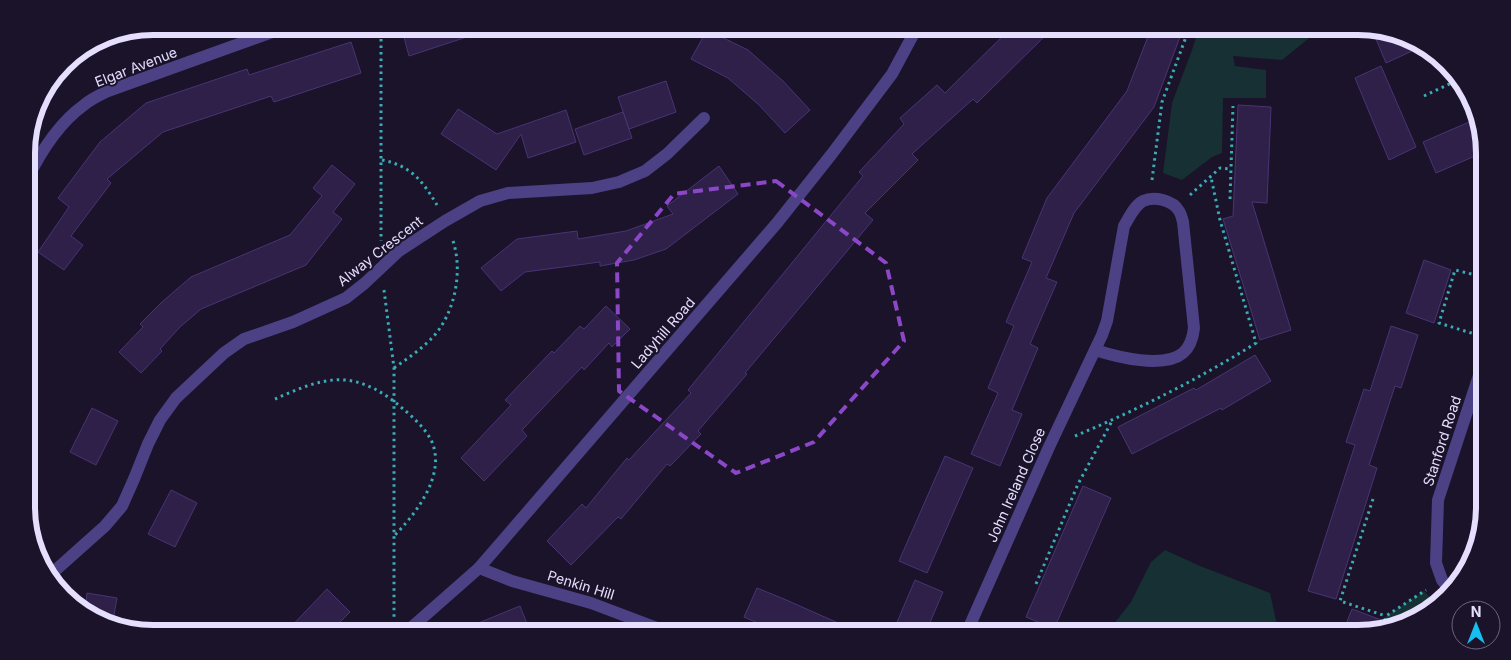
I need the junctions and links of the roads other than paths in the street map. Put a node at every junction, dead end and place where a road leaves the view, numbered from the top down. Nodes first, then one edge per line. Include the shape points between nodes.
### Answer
1 (264, 35) edge
2 (913, 35) edge
3 (704, 118) dead end
4 (35, 166) edge
5 (1095, 350) junction
6 (1476, 384) edge
7 (479, 568) junction
8 (54, 571) edge
9 (1445, 585) edge
10 (414, 625) edge
11 (649, 625) edge
12 (970, 625) edge

1 - 4 street, Elgar Avenue via 108,91 84,104 48,144
2 - 7 street, Ladyhill Road via 892,74 832,155
3 - 8 street, Alway Crescent via 645,171 592,188 508,193 480,201 399,251 346,298 293,322 244,339 200,373 176,398 160,420 122,506 105,526
5 - 5 street, John Ireland Close via 1107,320 1124,226 1143,201 1156,198 1168,202 1179,209 1183,222 1194,328 1192,339 1183,353 1171,360 1113,356
5 - 12 street, John Ireland Close
6 - 9 street, Stanford Road via 1438,500 1436,563
7 - 10 street, Ladyhill Road
7 - 11 street, Penkin Hill

